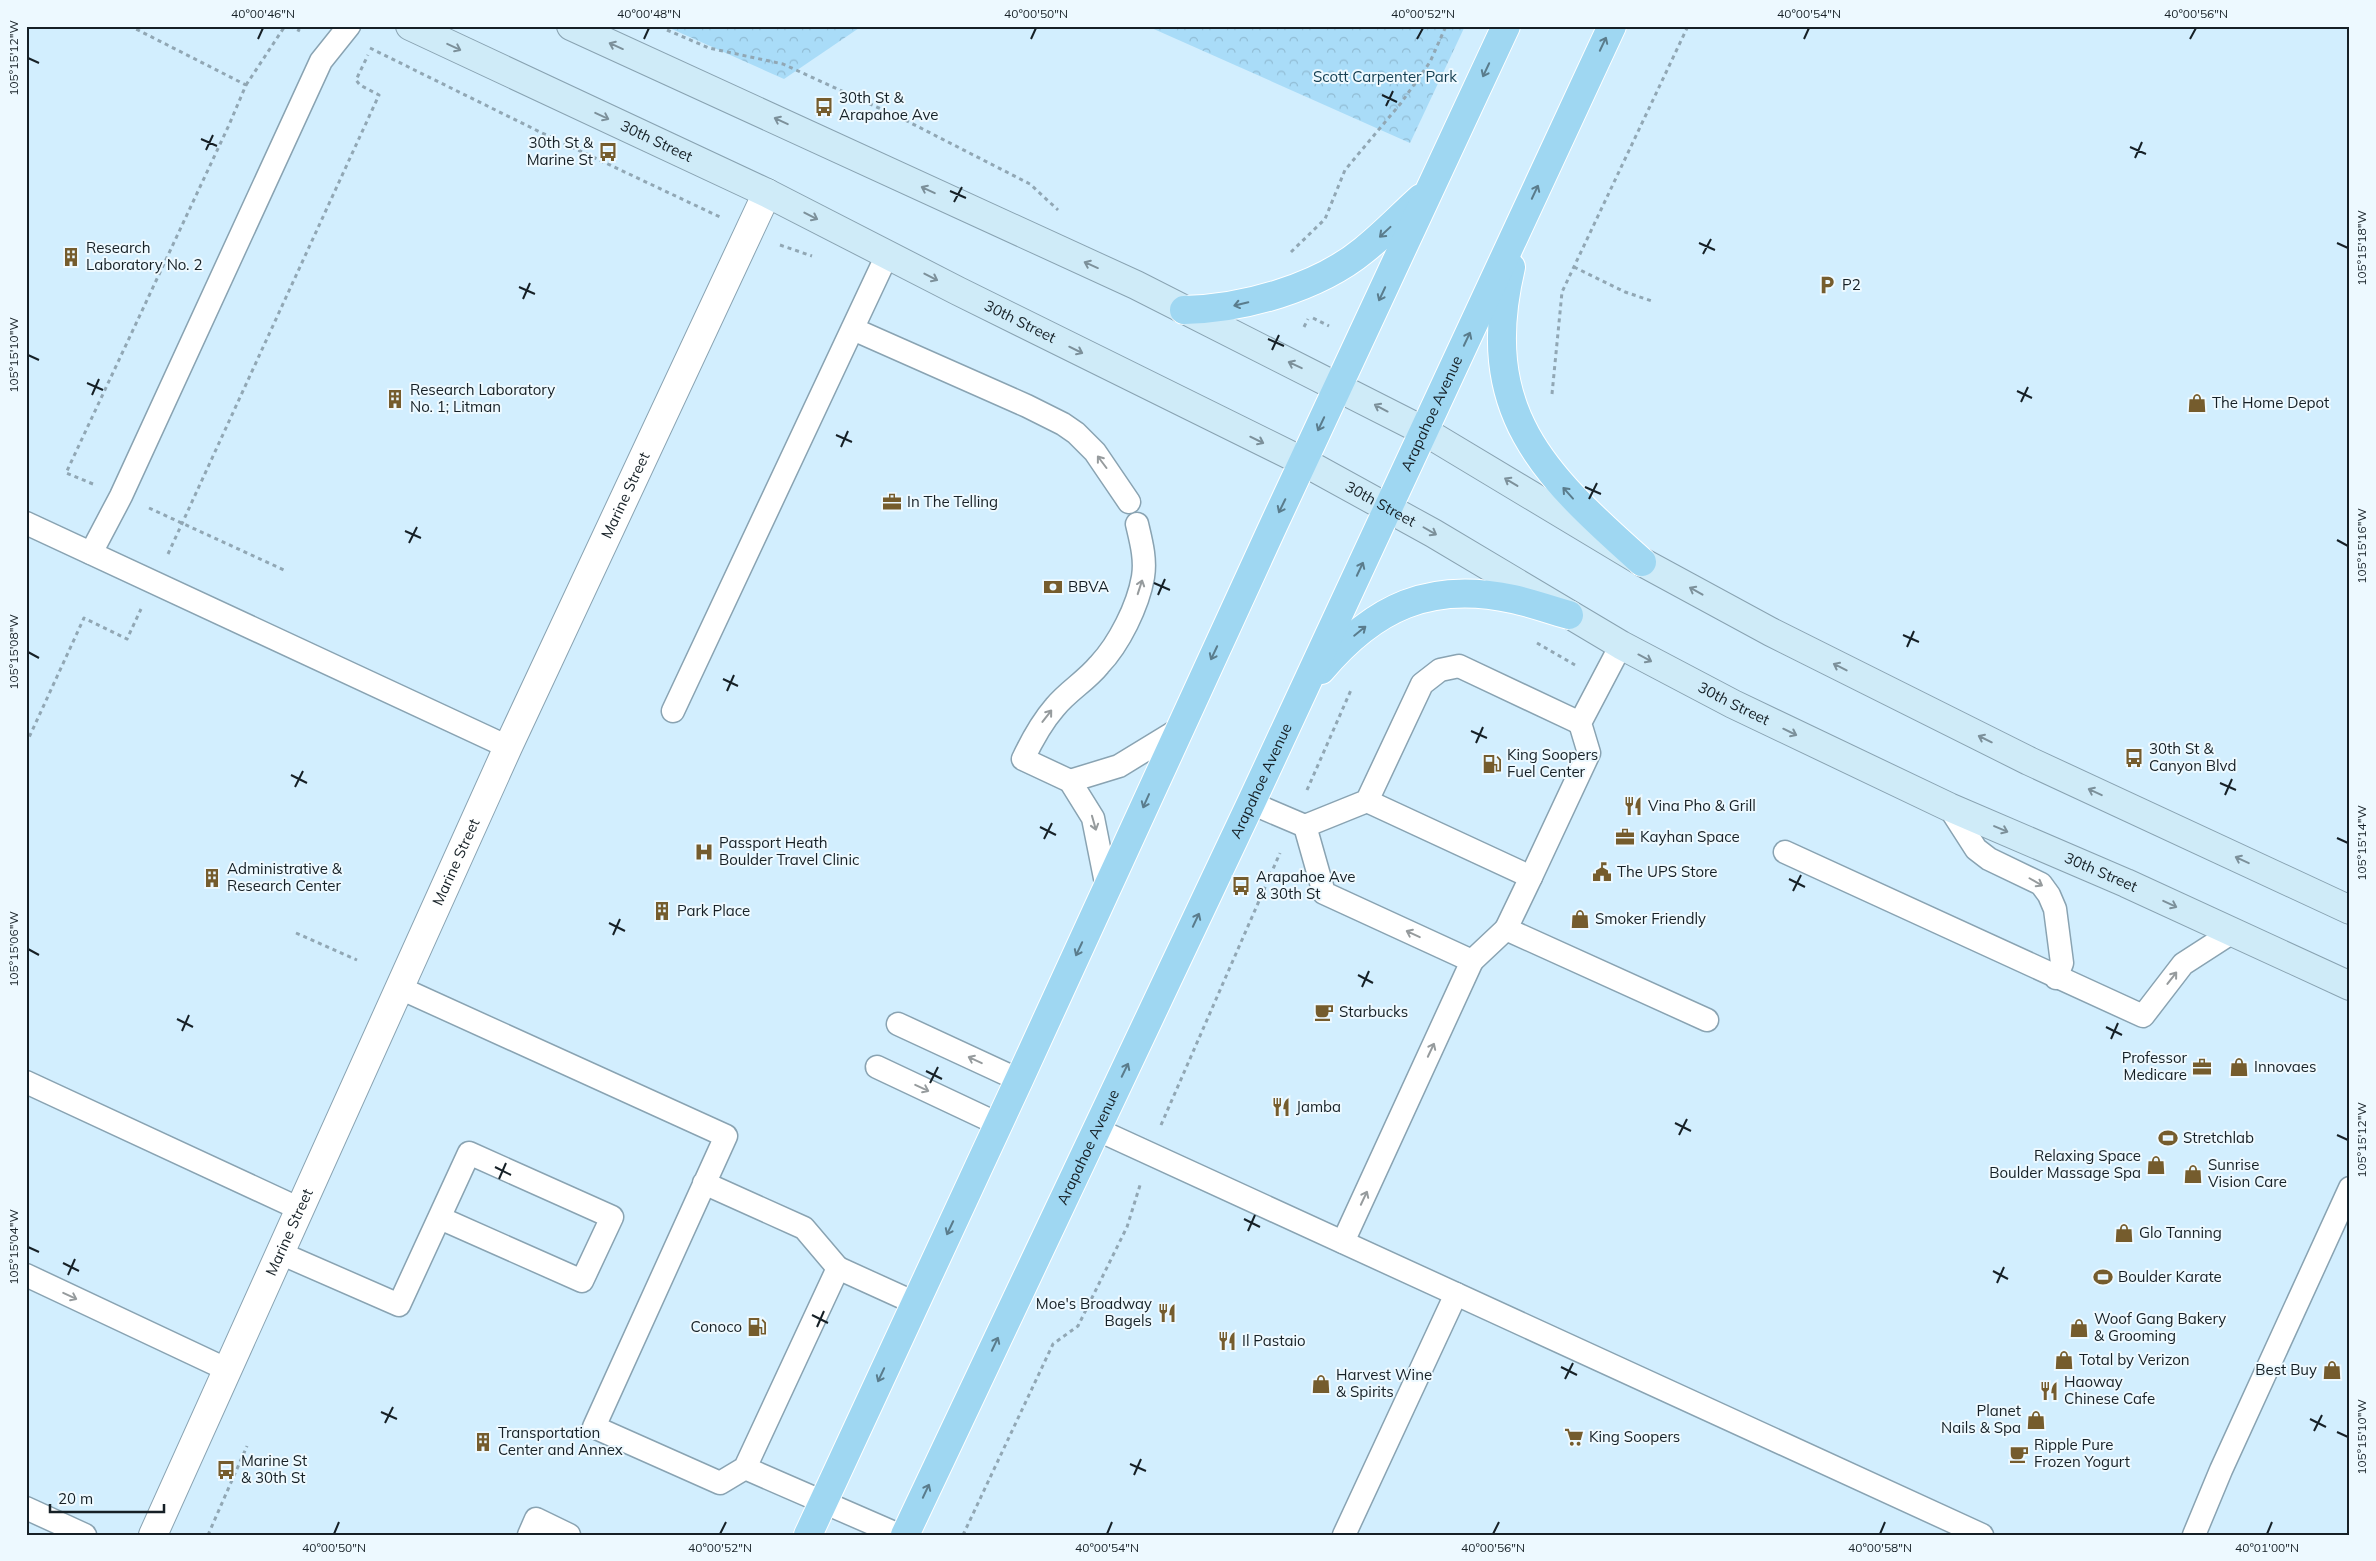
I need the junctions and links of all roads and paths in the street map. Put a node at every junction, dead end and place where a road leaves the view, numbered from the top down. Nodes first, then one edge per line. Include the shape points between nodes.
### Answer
1 (286, 26) edge
2 (290, 26) edge
3 (349, 26) edge
4 (410, 26) edge
5 (572, 26) edge
6 (658, 26) edge
7 (1446, 26) edge
8 (1506, 26) edge
9 (1612, 26) edge
10 (1688, 26) edge
11 (300, 31) dead end
12 (364, 45) dead end
13 (366, 61) dead end
14 (246, 85) dead end
15 (1432, 186) junction
16 (767, 193) junction
17 (1059, 211) dead end
18 (721, 218) dead end
19 (1522, 220) junction
20 (1290, 252) dead end
21 (888, 255) junction
22 (1574, 267) junction
23 (1652, 301) dead end
24 (1184, 310) junction
25 (1310, 316) dead end
26 (1329, 326) dead end
27 (853, 328) junction
28 (1339, 386) junction
29 (1552, 394) dead end
30 (1424, 431) junction
31 (1304, 462) junction
32 (1130, 502) dead end
33 (1388, 508) junction
34 (26, 523) edge
35 (1137, 524) dead end
36 (91, 554) junction
37 (1642, 562) junction
38 (154, 583) junction
39 (1569, 615) junction
40 (1536, 642) dead end
41 (1621, 645) junction
42 (1602, 680) junction
43 (1354, 682) dead end
44 (1302, 692) junction
45 (673, 711) dead end
46 (1580, 723) junction
47 (1178, 730) junction
48 (26, 744) edge
49 (508, 747) junction
50 (1070, 781) junction
51 (1366, 801) junction
52 (1252, 803) junction
53 (1949, 807) junction
54 (1299, 823) junction
55 (1785, 852) dead end
56 (2275, 875) junction
57 (1531, 877) junction
58 (1107, 888) junction
59 (2350, 888) edge
60 (2350, 910) edge
61 (1506, 929) junction
62 (296, 933) dead end
63 (2231, 933) junction
64 (357, 960) dead end
65 (1472, 961) junction
66 (2056, 978) junction
67 (400, 988) junction
68 (2345, 989) edge
69 (1708, 1020) dead end
70 (898, 1024) dead end
71 (878, 1068) dead end
72 (1019, 1080) junction
73 (26, 1082) edge
74 (998, 1124) junction
75 (1096, 1129) junction
76 (1149, 1154) junction
77 (704, 1183) junction
78 (2350, 1188) edge
79 (300, 1209) junction
80 (440, 1218) junction
81 (1344, 1242) junction
82 (280, 1253) junction
83 (838, 1268) junction
84 (26, 1275) edge
85 (1456, 1294) junction
86 (915, 1302) junction
87 (228, 1370) junction
88 (247, 1446) dead end
89 (745, 1468) junction
90 (823, 1503) junction
91 (26, 1508) edge
92 (532, 1527) edge
93 (85, 1535) edge
94 (153, 1535) edge
95 (208, 1535) edge
96 (569, 1535) edge
97 (808, 1535) edge
98 (899, 1535) edge
99 (905, 1535) edge
100 (963, 1535) edge
101 (1344, 1535) edge
102 (1982, 1535) edge
103 (2194, 1535) edge

1 - 14 path
2 - 11 path
3 - 36 lane via 320,61 121,496
4 -> 16 main road, 30th Street
24 -> 5 main road
6 - 17 path via 709,48 783,64 1030,184
7 - 20 path via 1430,62 1401,103 1344,170 1325,219
8 -> 15 main road
19 -> 9 main road, Arapahoe Avenue
10 - 22 path
12 - 18 path
13 - 38 path via 356,80 379,95
15 -> 24 main road via 1364,251 1326,274 1251,302
15 -> 28 main road
16 -> 21 main road, 30th Street
16 - 49 street, Marine Street
30 -> 19 main road, Arapahoe Avenue
37 -> 19 main road via 1571,497 1548,471 1515,410 1502,363 1502,338 1508,280
21 - 27 lane
21 -> 31 main road, 30th Street
22 - 23 path via 1625,292
22 - 29 path via 1562,292
28 -> 24 main road
25 - 26 path
32 -> 27 lane via 1095,452 1076,433 1027,406
27 - 45 lane
30 -> 28 main road
28 -> 31 main road
30 - 33 main road, Arapahoe Avenue
37 -> 30 main road
31 - 33 main road, 30th Street
31 -> 47 main road
33 -> 39 main road, 30th Street
44 -> 33 main road, Arapahoe Avenue
34 - 36 lane
50 -> 35 lane via 1023,759 1040,725 1055,706 1100,665 1131,613 1143,577 1144,554
36 - 38 lane
56 -> 37 main road via 2037,765 1771,632
38 - 48 path via 128,639 84,618
38 - 49 lane
39 - 41 main road, 30th Street
44 -> 39 main road via 1335,653 1361,630 1383,614 1417,599 1452,594 1491,595
40 - 42 path
41 - 42 lane
41 -> 53 main road, 30th Street via 1802,738
42 - 46 lane
43 - 54 path
44 - 52 main road, Arapahoe Avenue
46 - 51 lane via 1459,666 1440,670 1422,684
46 - 57 lane via 1589,752
47 - 50 lane via 1119,766
47 -> 58 main road
49 - 67 street, Marine Street
50 -> 58 lane via 1093,818
51 - 54 lane
51 - 57 lane
52 - 54 lane
75 -> 52 main road, Arapahoe Avenue
53 -> 63 main road, 30th Street via 2126,883
53 -> 66 lane via 1976,849 1989,859 2042,884 2050,895 2062,963
65 -> 54 lane via 1324,893
54 - 76 path
55 - 66 lane
56 - 59 main road
56 - 60 main road
57 - 61 lane
58 -> 72 main road
61 - 65 lane
61 - 69 lane
62 - 64 path
66 -> 63 lane via 2143,1016 2183,964
63 - 68 main road, 30th Street
81 -> 65 lane
67 - 77 lane via 726,1136
67 - 79 street, Marine Street
72 -> 70 lane
71 -> 74 lane
72 - 74 main road
73 - 79 lane
74 -> 86 main road
75 - 76 lane
99 -> 75 main road, Arapahoe Avenue
76 - 81 lane
76 - 100 path via 1127,1227 1078,1326 1053,1344
77 - 83 lane via 804,1228
77 - 89 lane via 594,1427 720,1483
78 - 103 lane via 2220,1470
79 - 82 street, Marine Street
80 - 80 lane via 469,1153 612,1217 582,1281
80 - 82 lane via 400,1305
81 - 85 lane
82 - 87 street, Marine Street
83 - 86 lane
83 - 89 lane
84 -> 87 lane
85 - 101 lane
85 - 102 lane
86 -> 90 main road
87 - 94 street, Marine Street
88 - 95 path
89 - 90 lane
90 - 97 main road
90 - 98 lane
91 - 93 lane
92 - 96 lane

